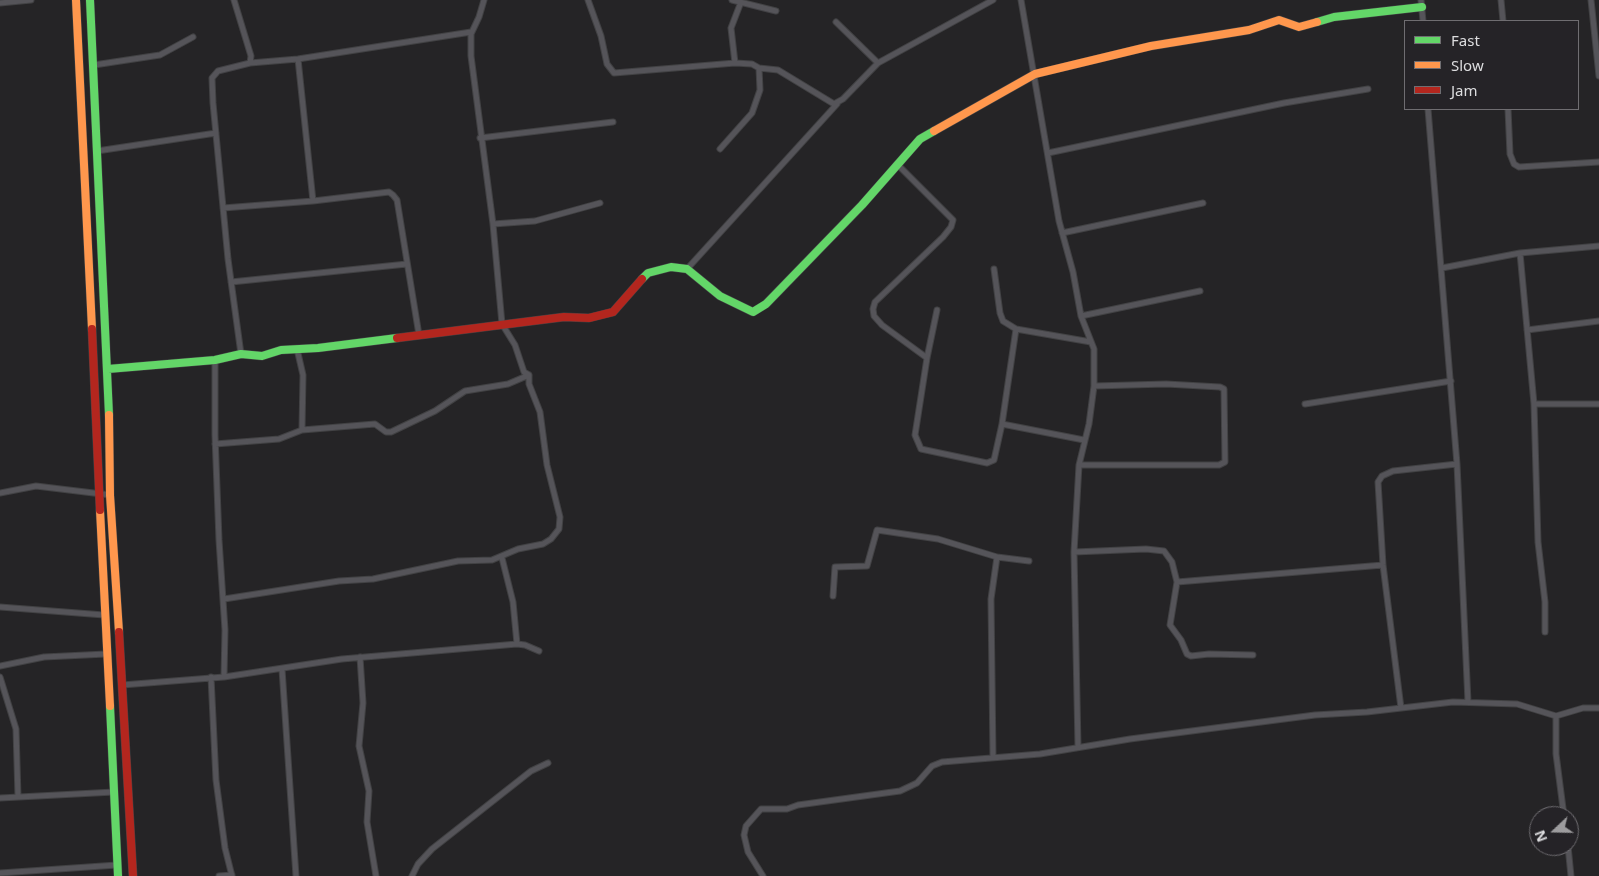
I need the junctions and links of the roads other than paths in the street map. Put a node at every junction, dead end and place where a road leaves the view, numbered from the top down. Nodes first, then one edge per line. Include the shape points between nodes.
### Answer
1 (31, 0) edge
2 (76, 0) edge
3 (90, 0) edge
4 (234, 0) edge
5 (484, 0) edge
6 (588, 0) edge
7 (732, 0) edge
8 (993, 0) edge
9 (1021, 0) edge
10 (1501, 0) edge
11 (1591, 0) edge
12 (741, 2) junction
13 (748, 2) edge
14 (0, 3) edge
15 (1421, 4) edge
16 (776, 11) dead end
17 (1422, 20) edge
18 (1502, 20) edge
19 (836, 22) dead end
20 (472, 32) junction
21 (193, 37) dead end
22 (298, 59) junction
23 (250, 63) junction
24 (735, 63) junction
25 (878, 63) junction
26 (94, 65) junction
27 (759, 68) junction
28 (1035, 74) junction
29 (1599, 76) edge
30 (1368, 89) dead end
31 (837, 103) junction
32 (1428, 110) edge
33 (1508, 110) edge
34 (613, 122) dead end
35 (216, 133) junction
36 (480, 138) junction
37 (720, 149) dead end
38 (97, 150) junction
39 (1048, 153) junction
40 (1599, 162) edge
41 (897, 164) junction
42 (313, 202) junction
43 (600, 203) dead end
44 (1203, 203) dead end
45 (223, 208) junction
46 (493, 224) junction
47 (1062, 233) junction
48 (1599, 246) edge
49 (1520, 253) junction
50 (407, 264) junction
51 (1442, 268) junction
52 (687, 269) junction
53 (994, 269) dead end
54 (231, 282) junction
55 (1200, 291) dead end
56 (937, 310) dead end
57 (1081, 316) junction
58 (1599, 322) edge
59 (502, 324) junction
60 (1016, 329) junction
61 (1527, 330) junction
62 (420, 335) junction
63 (1091, 342) junction
64 (297, 349) junction
65 (241, 354) junction
66 (927, 358) junction
67 (215, 360) junction
68 (108, 369) junction
69 (529, 375) junction
70 (1451, 381) junction
71 (1094, 386) junction
72 (1305, 404) dead end
73 (1534, 404) junction
74 (1599, 404) edge
75 (1002, 424) junction
76 (302, 430) junction
77 (1084, 440) junction
78 (215, 444) junction
79 (1457, 464) junction
80 (1079, 466) junction
81 (0, 493) edge
82 (98, 493) junction
83 (110, 495) junction
84 (1074, 552) junction
85 (997, 557) junction
86 (502, 558) junction
87 (1029, 560) dead end
88 (1383, 565) junction
89 (1177, 582) junction
90 (833, 596) dead end
91 (224, 599) junction
92 (0, 607) edge
93 (104, 615) junction
94 (1545, 632) dead end
95 (517, 644) junction
96 (539, 652) dead end
97 (106, 654) junction
98 (1254, 655) dead end
99 (360, 657) junction
100 (0, 666) edge
101 (282, 669) junction
102 (224, 677) junction
103 (0, 678) edge
104 (211, 678) junction
105 (122, 685) junction
106 (1468, 702) junction
107 (1401, 708) junction
108 (1599, 708) edge
109 (1556, 716) junction
110 (1078, 747) junction
111 (993, 757) junction
112 (548, 763) dead end
113 (114, 792) junction
114 (18, 797) junction
115 (0, 798) edge
116 (1563, 806) edge
117 (1569, 856) edge
118 (117, 865) junction
119 (0, 873) edge
120 (232, 875) edge
121 (118, 876) edge
122 (133, 876) edge
123 (220, 876) edge
124 (296, 876) edge
125 (376, 876) edge
126 (412, 876) edge
127 (763, 876) edge
128 (1570, 876) edge

1 - 14 street
2 - 82 main road
3 - 26 main road
4 - 23 street via 251,56
5 - 20 street
6 - 24 street via 607,64 614,73
7 - 12 street
8 - 25 street
9 - 28 street
10 - 18 street
11 - 29 street
12 - 13 street
12 - 24 street via 731,28
13 - 16 street
15 - 17 street
15 - 28 main road via 1334,17 1299,27 1279,20 1249,30 1151,46
19 - 25 street
20 - 22 street
20 - 36 street via 471,56
21 - 26 street via 160,56
22 - 23 street
22 - 42 street
23 - 35 street via 218,71 212,78
24 - 27 street
25 - 31 street
26 - 38 main road
27 - 31 street via 778,70
27 - 37 street via 760,90 752,113
28 - 39 street
28 - 41 main road via 933,130
30 - 39 street via 1284,103
31 - 52 street
32 - 51 street
33 - 40 street via 1510,154 1519,167
34 - 36 street
35 - 38 street
35 - 45 street
36 - 46 street
38 - 68 main road
39 - 47 street
41 - 52 main road via 862,205 758,311 736,306
41 - 66 street via 953,220 943,237 875,302 872,309 882,326
42 - 45 street
42 - 50 street via 389,192 397,200
43 - 46 street via 536,221
44 - 47 street
45 - 54 street
46 - 59 street
47 - 57 street
48 - 49 street
49 - 51 street
49 - 61 street
50 - 54 street
50 - 62 street
51 - 70 street
52 - 59 main road via 671,267 648,273 619,307 600,316
53 - 60 street via 1000,313 1003,321
54 - 65 street
55 - 57 street
56 - 66 street
57 - 63 street
58 - 61 street
59 - 62 main road
59 - 69 street via 515,344 524,372
60 - 63 street
60 - 75 street
61 - 73 street
62 - 64 main road
63 - 71 street
64 - 65 main road via 262,356
64 - 76 street via 303,375
65 - 67 main road
66 - 75 street via 915,436 921,449 987,463 994,460
67 - 68 main road
67 - 78 street
68 - 83 main road
69 - 76 street via 508,384 464,391 435,411 391,432 375,424
69 - 86 street via 529,384 540,412 547,465 560,523 556,534 543,544 518,549
70 - 72 street
70 - 79 street
71 - 77 street
71 - 80 street via 1166,384 1224,389 1225,462 1219,465
73 - 74 street
73 - 94 street via 1538,542
75 - 77 street
76 - 78 street via 279,439
77 - 80 street
78 - 91 street
79 - 88 street via 1393,471 1379,478
79 - 106 street
80 - 84 street
81 - 82 street via 36,486
82 - 83 street
82 - 93 main road
83 - 105 main road
84 - 89 street via 1164,551 1172,562
84 - 110 street
85 - 87 street
85 - 90 street via 938,539 877,530 867,566 835,567
85 - 111 street via 992,599
86 - 91 street via 458,561 373,579 339,581
86 - 95 street via 513,602
88 - 89 street
88 - 107 street
89 - 98 street via 1170,625 1187,654
91 - 102 street
92 - 93 street
93 - 97 main road
95 - 96 street via 525,644
95 - 99 street
97 - 100 street via 44,657
97 - 113 main road
99 - 101 street
99 - 125 street via 364,703 359,746 369,791 367,822
101 - 102 street
101 - 124 street
102 - 104 street
103 - 114 street via 16,729
104 - 105 street
104 - 120 street via 216,780
105 - 122 main road
106 - 107 street
106 - 109 street via 1517,704
107 - 110 street via 1314,715
108 - 109 street via 1583,708
109 - 116 street via 1556,754
110 - 111 street via 1040,754
111 - 127 street via 942,762 932,766 916,783 900,790 787,809 761,809 746,826 744,835 748,852
112 - 126 street via 531,770 432,849
113 - 114 street
113 - 118 main road
114 - 115 street
117 - 128 street
118 - 119 street
118 - 121 main road
120 - 123 street

